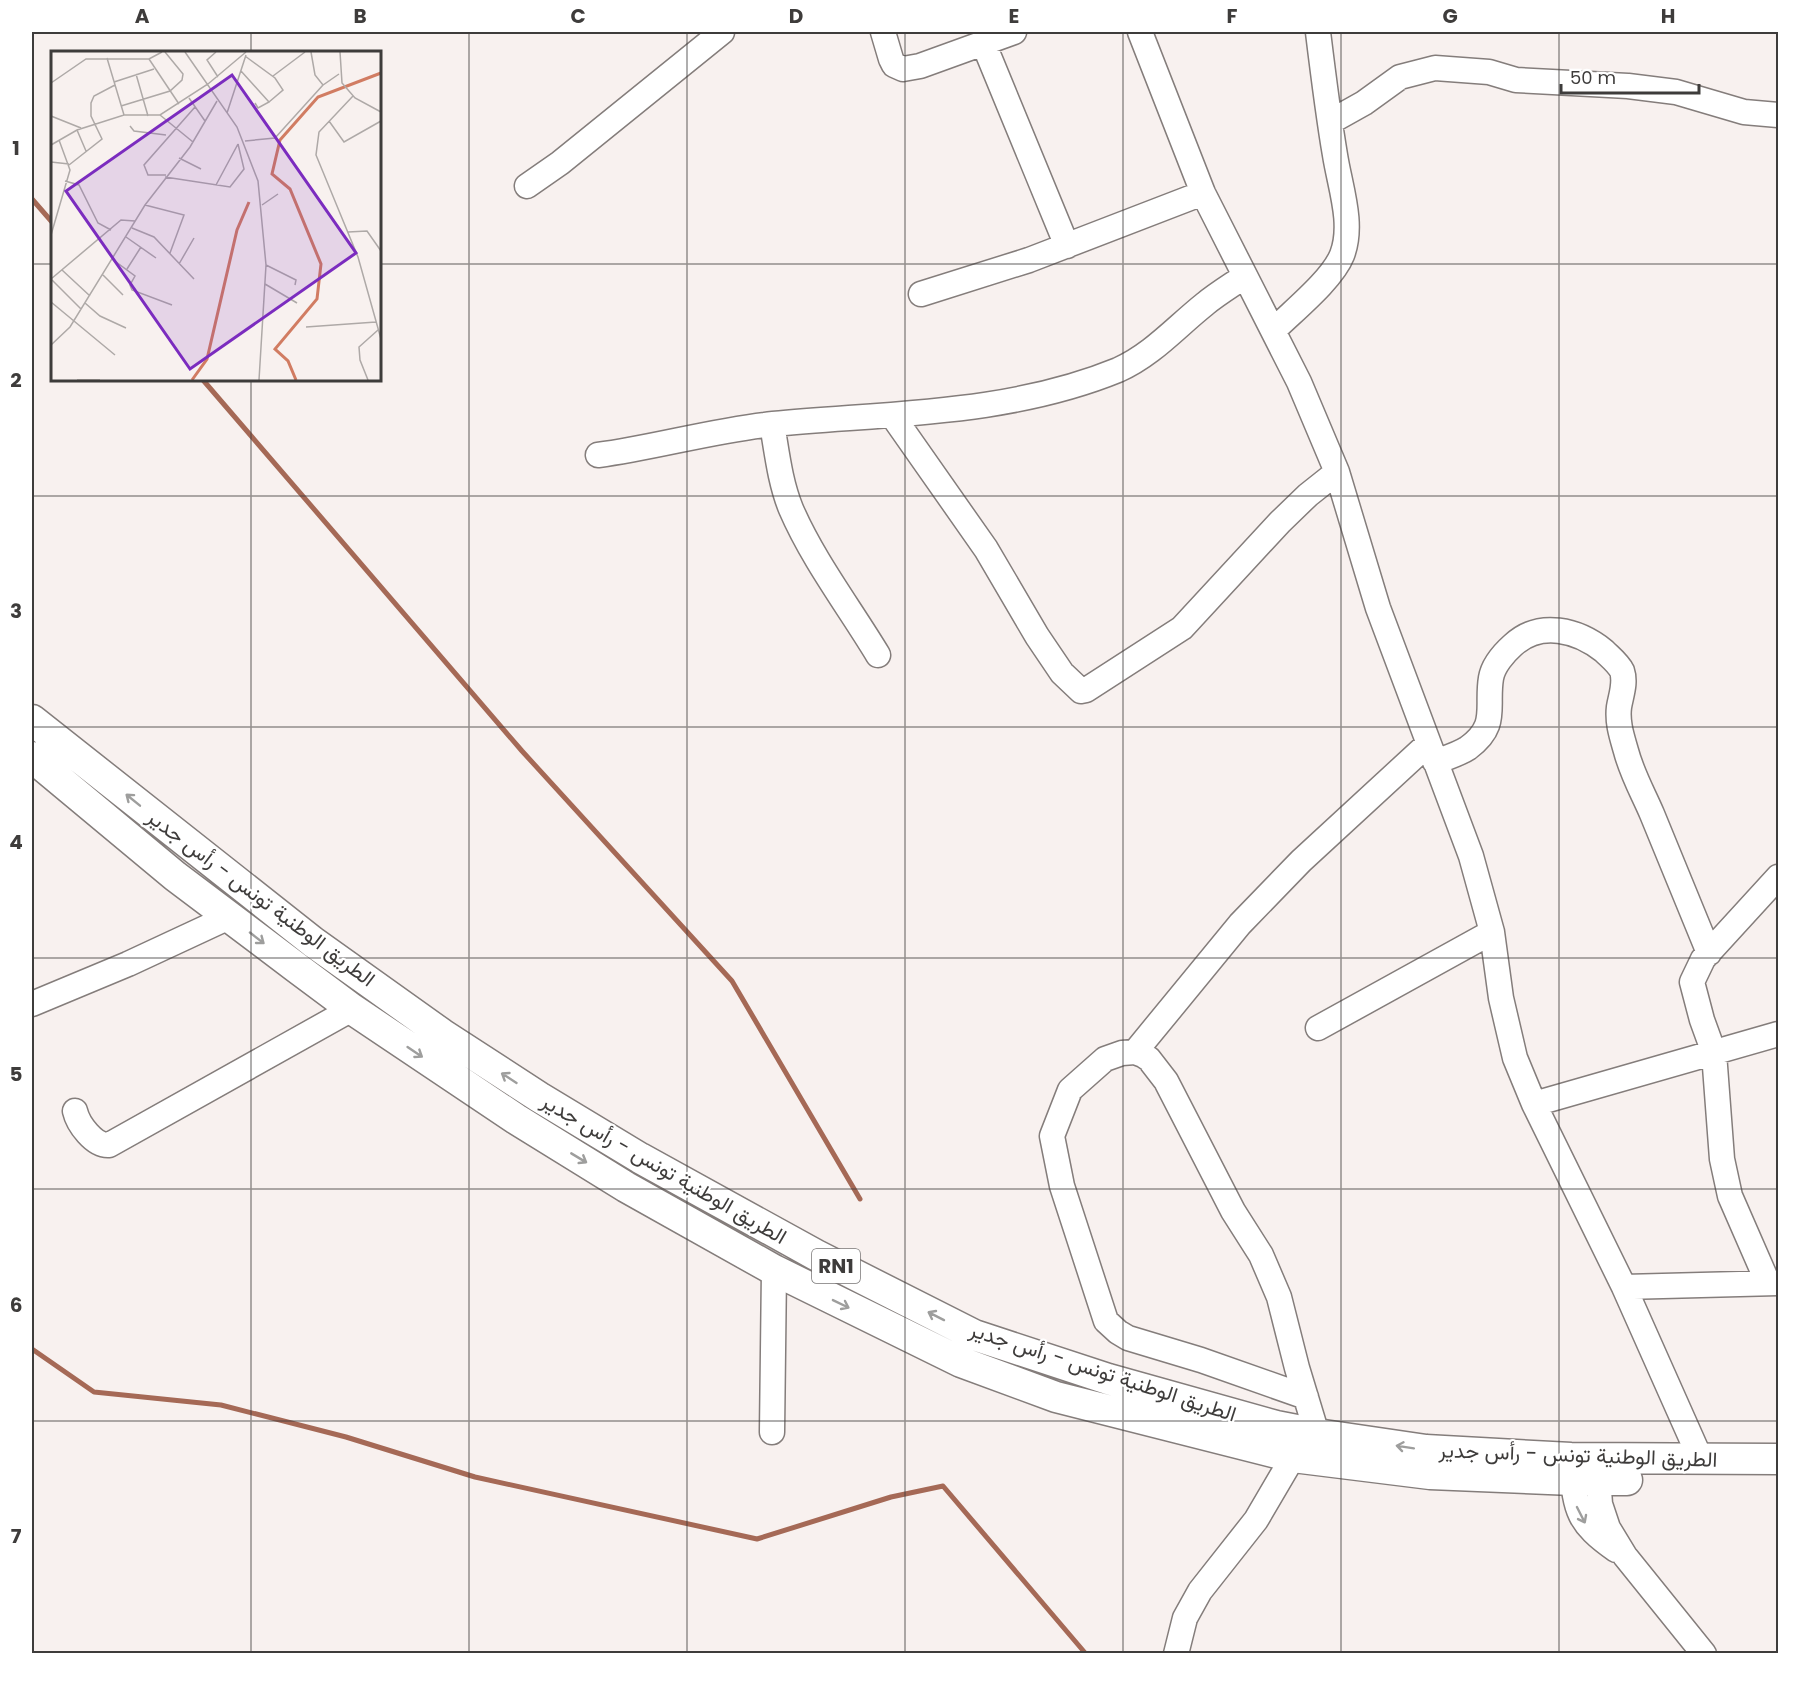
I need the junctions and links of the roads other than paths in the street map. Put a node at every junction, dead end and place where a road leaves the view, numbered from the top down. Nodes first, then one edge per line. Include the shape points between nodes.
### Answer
1 (722, 32) edge
2 (883, 32) edge
3 (1014, 32) edge
4 (1140, 32) edge
5 (1318, 32) edge
6 (983, 42) junction
7 (1779, 115) edge
8 (1330, 122) junction
9 (527, 186) dead end
10 (1203, 193) junction
11 (1067, 246) junction
12 (1245, 276) junction
13 (921, 294) dead end
14 (1274, 330) junction
15 (892, 415) junction
16 (772, 424) junction
17 (598, 454) dead end
18 (1336, 472) junction
19 (878, 655) dead end
20 (32, 720) edge
21 (1432, 753) junction
22 (32, 757) edge
23 (196, 852) junction
24 (175, 876) junction
25 (1779, 877) edge
26 (229, 917) junction
27 (1492, 932) junction
28 (1709, 953) junction
29 (32, 1004) edge
30 (352, 1009) junction
31 (1318, 1028) dead end
32 (1779, 1034) edge
33 (1135, 1052) junction
34 (1714, 1053) junction
35 (1534, 1104) junction
36 (75, 1111) dead end
37 (774, 1270) junction
38 (1773, 1283) edge
39 (1624, 1287) junction
40 (1306, 1397) junction
41 (772, 1432) dead end
42 (1317, 1434) junction
43 (1293, 1457) junction
44 (1779, 1459) edge
45 (1701, 1460) junction
46 (1585, 1470) junction
47 (1779, 1480) edge
48 (1176, 1653) edge
49 (1704, 1653) edge

1 - 9 street
2 - 6 street via 891,60 903,69
3 - 6 street
4 - 10 street
5 - 8 street
6 - 11 street
7 - 8 street via 1744,112 1676,92 1516,80 1490,72 1435,68 1400,77
8 - 14 street via 1345,204 1346,238 1336,265
10 - 11 street
10 - 12 street
11 - 13 street
12 - 14 street
12 - 15 street via 1157,346 1120,369 1027,396 955,410
14 - 18 street
15 - 16 street
15 - 18 street via 986,549 1037,636 1066,678 1081,691 1182,628 1280,522
16 - 17 street
16 - 19 street via 780,475 791,508
18 - 21 street via 1378,608
23 -> 20 main road, الطريق الوطنية تونس - رأس جدير / RN1
21 - 27 street via 1471,856
21 - 28 street via 1466,750 1481,735 1491,716 1493,671 1522,637 1535,631 1562,631 1596,645 1622,672 1619,726 1631,770
21 - 33 street via 1300,861 1240,924
22 - 24 main road, الطريق الوطنية تونس - رأس جدير / RN1
23 - 24 main road
42 -> 23 main road, الطريق الوطنية تونس - رأس جدير / RN1 via 1108,1379 974,1335 816,1256 640,1158 442,1034
24 - 26 main road, الطريق الوطنية تونس - رأس جدير / RN1
25 - 28 street
26 - 29 street
26 -> 30 main road, الطريق الوطنية تونس - رأس جدير / RN1
27 - 31 street
27 - 35 street via 1515,1058
28 - 34 street via 1692,982
30 - 36 street via 109,1145 88,1133
30 -> 37 main road, الطريق الوطنية تونس - رأس جدير / RN1 via 516,1119 626,1187
32 - 34 street
33 - 40 street via 1149,1059 1166,1081 1233,1211 1261,1255 1279,1298
33 - 40 street via 1105,1059 1070,1090 1052,1136 1062,1186 1106,1321 1128,1338
34 - 35 street
34 - 38 street via 1722,1159 1730,1196
35 - 39 street
37 - 41 street
37 -> 43 main road, الطريق الوطنية تونس - رأس جدير / RN1 via 961,1362 1056,1397
38 - 39 street
39 - 45 street
40 - 42 street
46 -> 42 main road, الطريق الوطنية تونس - رأس جدير / RN1
43 - 46 main road, الطريق الوطنية تونس - رأس جدير / RN1 via 1430,1474
43 - 48 street via 1256,1520 1200,1591 1185,1618
44 - 45 main road, الطريق الوطنية تونس - رأس جدير / RN1
45 - 46 main road, الطريق الوطنية تونس - رأس جدير / RN1
46 - 47 main road, الطريق الوطنية تونس - رأس جدير / RN1
46 - 49 street via 1576,1504 1583,1521 1625,1556

